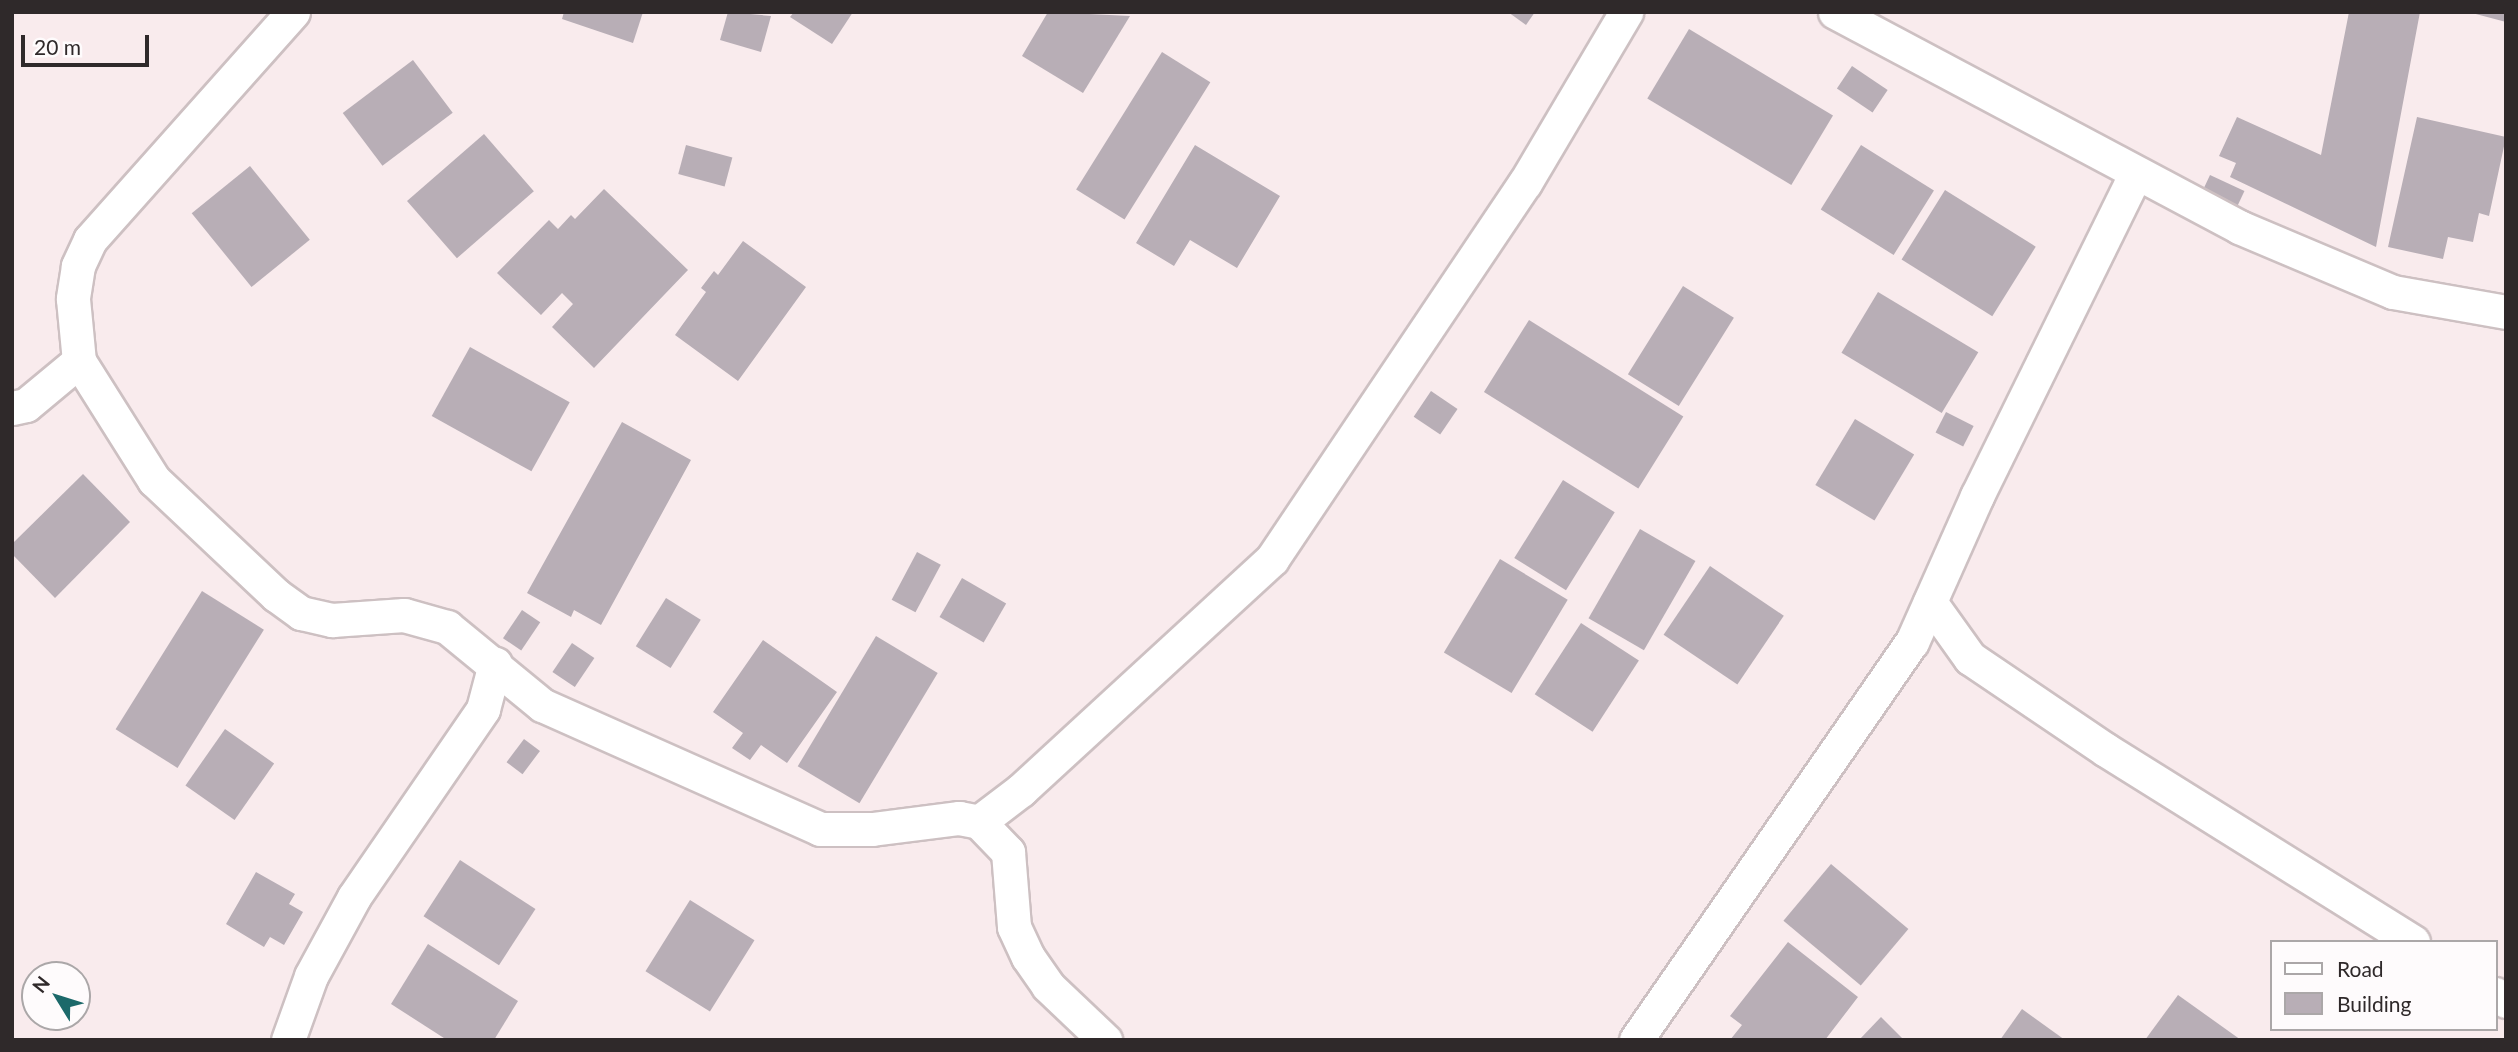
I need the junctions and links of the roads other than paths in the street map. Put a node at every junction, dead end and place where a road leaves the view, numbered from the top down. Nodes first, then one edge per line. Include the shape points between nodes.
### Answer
1 (293, 12) edge
2 (1626, 12) edge
3 (1835, 12) edge
4 (2136, 173) junction
5 (2506, 312) edge
6 (79, 360) junction
7 (12, 408) edge
8 (1930, 602) junction
9 (495, 664) junction
10 (979, 822) junction
11 (2410, 940) edge
12 (288, 1040) edge
13 (1105, 1040) edge
14 (1636, 1040) edge

1 - 6 street via 90,240 78,265 72,299
2 - 10 street via 1525,183 1272,559 1021,790
3 - 4 street
4 - 5 street via 2239,227 2393,292
4 - 8 street
6 - 7 street via 26,404
6 - 9 street via 154,480 276,595 301,612 332,620 404,615 447,627
8 - 11 street via 1970,658 2106,750
8 - 14 street via 1912,642
9 - 10 street via 542,705 820,829 872,830 959,818
9 - 12 street via 483,709 355,897 311,976
10 - 13 street via 1008,852 1014,927 1028,957 1048,986

